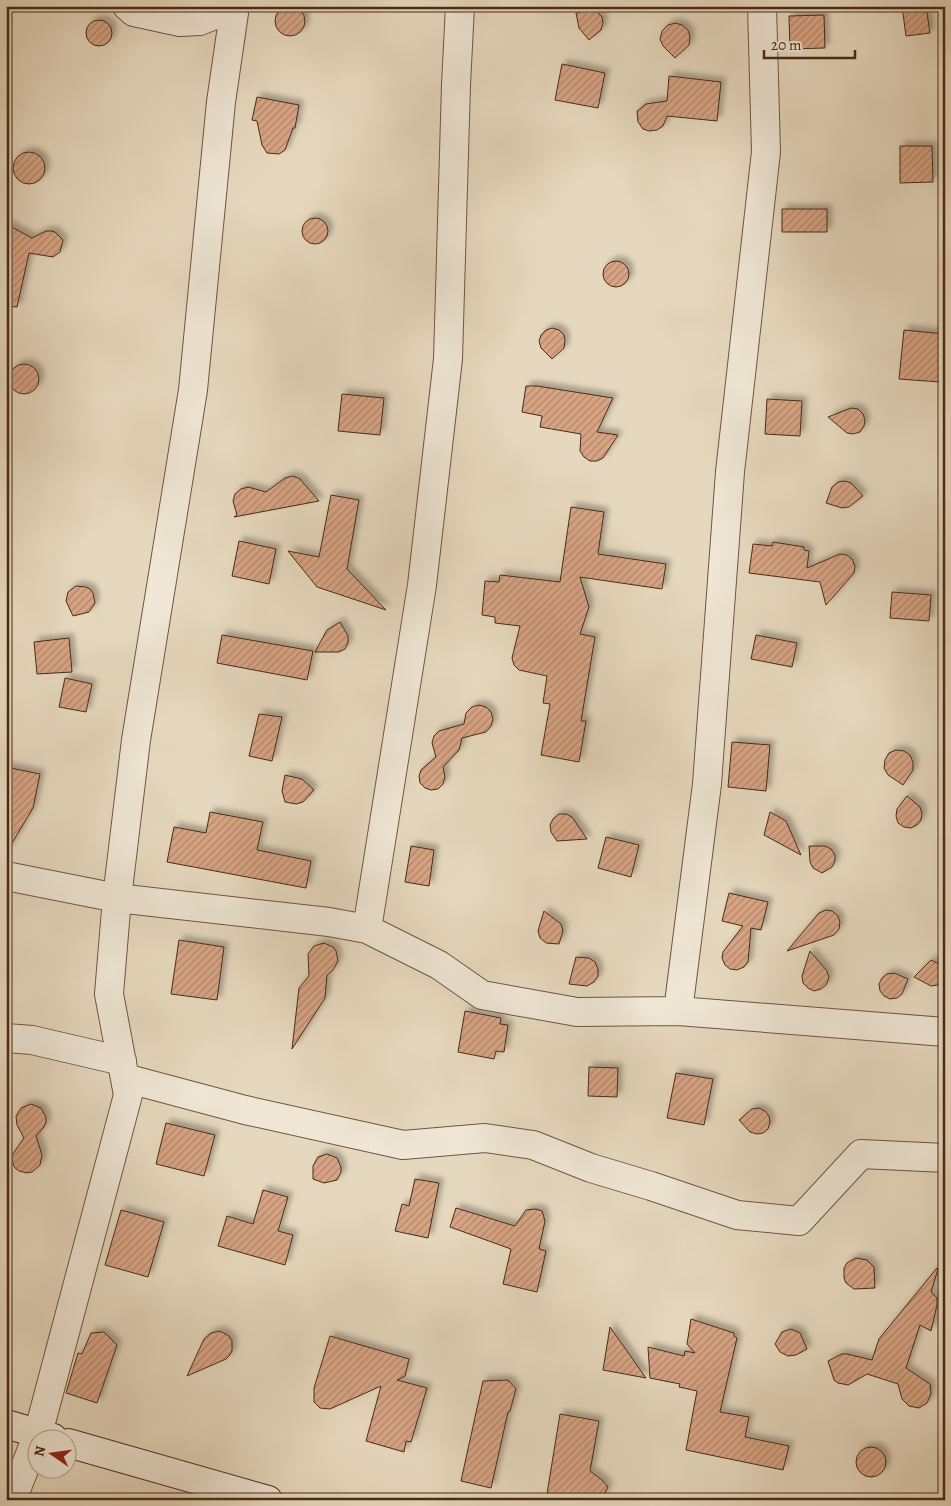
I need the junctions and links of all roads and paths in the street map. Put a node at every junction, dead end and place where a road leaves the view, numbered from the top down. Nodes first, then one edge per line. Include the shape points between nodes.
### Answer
1 (127, 6) edge
2 (460, 6) edge
3 (762, 6) edge
4 (234, 7) edge
5 (6, 876) edge
6 (116, 898) junction
7 (367, 929) junction
8 (678, 1011) junction
9 (945, 1032) edge
10 (6, 1038) edge
11 (123, 1069) junction
12 (945, 1158) edge
13 (6, 1424) edge
14 (48, 1428) edge
15 (28, 1431) edge
16 (78, 1445) edge
17 (28, 1470) edge
18 (12, 1500) edge
19 (268, 1500) edge

1 - 4 street via 134,12 180,22 200,21
2 - 7 street via 448,359 422,585
3 - 8 street via 766,152 730,472 707,784
4 - 6 street via 221,102 193,390 136,740
5 - 6 street
6 - 7 street
6 - 11 street via 109,994
7 - 8 street via 439,965 482,995 577,1012
8 - 9 street
10 - 11 street via 32,1040
11 - 12 street via 245,1110 403,1145 485,1138 532,1145 591,1168 737,1215 798,1221 861,1154
11 - 14 street via 128,1096
13 - 15 street
16 - 19 street
17 - 18 street

